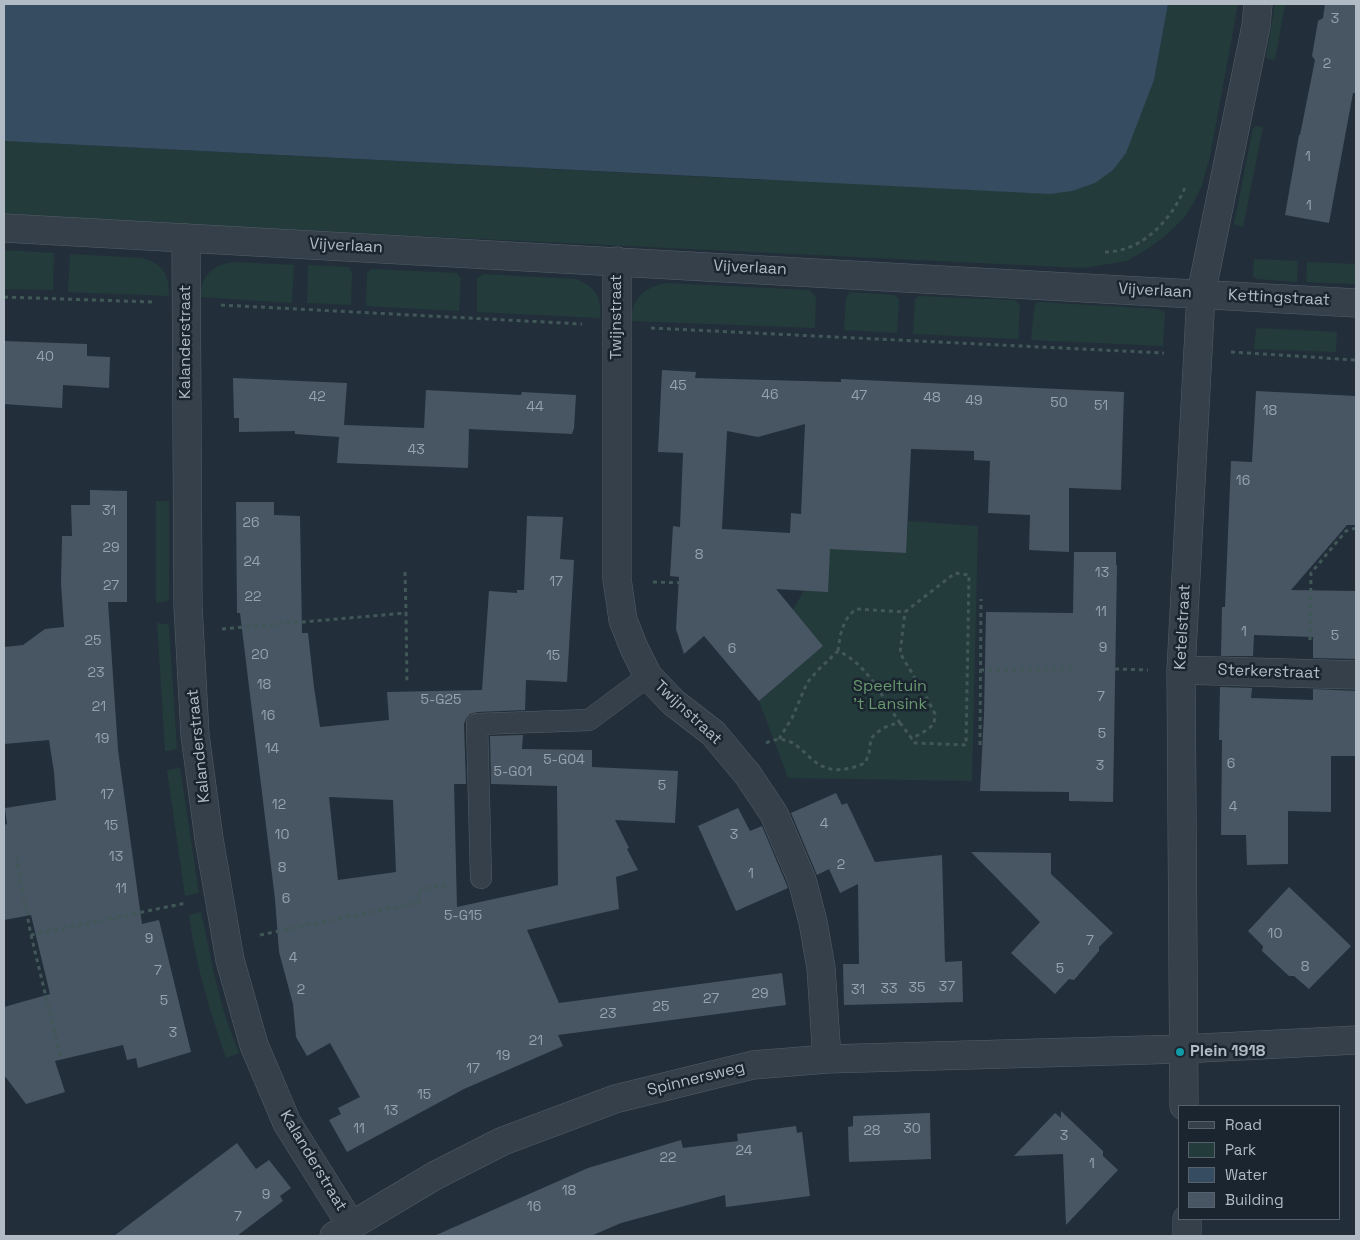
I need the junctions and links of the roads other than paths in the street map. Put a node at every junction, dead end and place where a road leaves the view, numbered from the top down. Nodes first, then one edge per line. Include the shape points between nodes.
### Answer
1 (1258, 4) edge
2 (4, 228) edge
3 (186, 238) junction
4 (617, 261) junction
5 (1201, 294) junction
6 (1356, 303) edge
7 (1181, 670) junction
8 (1356, 675) edge
9 (648, 676) junction
10 (481, 878) road end
11 (1356, 1040) edge
12 (1182, 1049) junction
13 (827, 1059) junction
14 (1184, 1105) edge
15 (1186, 1220) edge
16 (343, 1231) edge
17 (1187, 1236) edge

1 - 5 street, Vijverlaan
2 - 3 street, Vijverlaan
3 - 4 street, Vijverlaan
3 - 16 street, Kalanderstraat via 189,632 195,735 209,839 230,960 254,1045 287,1123
4 - 5 street, Vijverlaan
4 - 9 street, Twijnstraat via 617,580 623,620
5 - 6 street, Kettingstraat
5 - 7 street, Ketelstraat
7 - 8 street, Sterkerstraat
7 - 12 street, Ketelstraat
9 - 10 lane via 589,720 477,724
9 - 13 street, Twijnstraat via 674,703 713,733 748,774 774,814 802,880 813,922 821,968
11 - 12 street
12 - 13 street, Spinnersweg
12 - 14 street
13 - 16 street, Spinnersweg via 753,1065 615,1099 503,1141 436,1175
15 - 17 street

